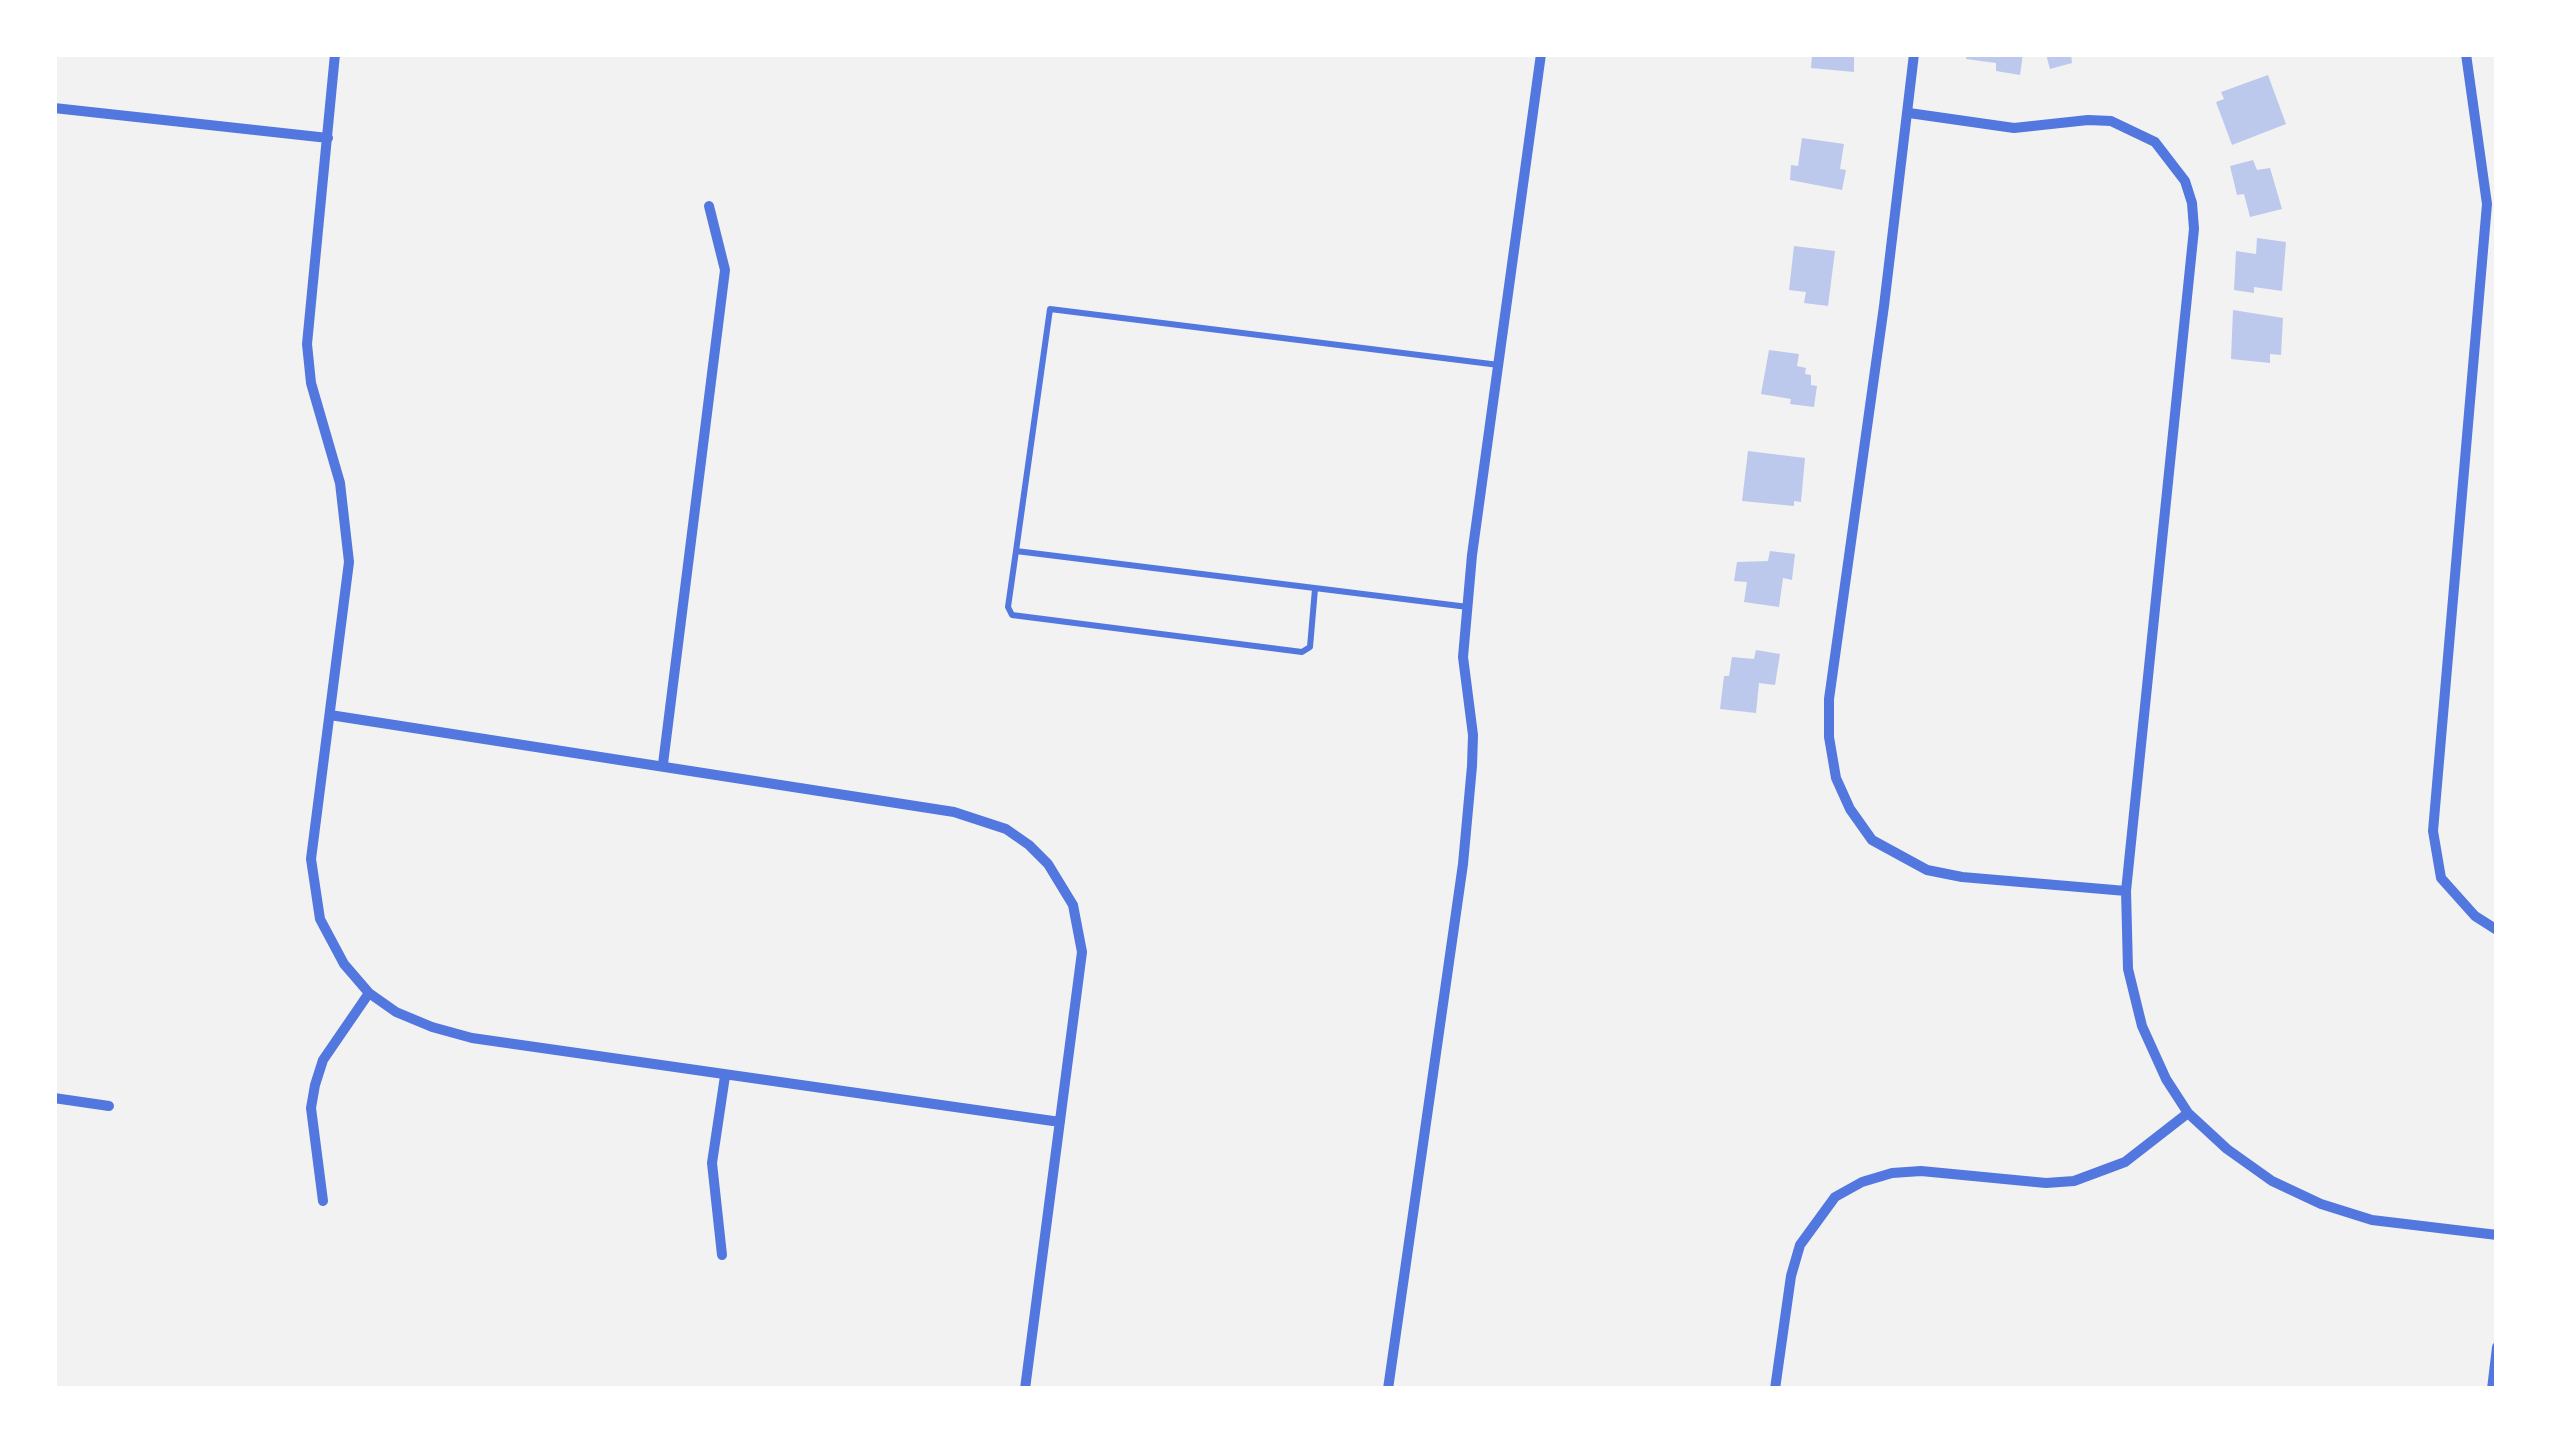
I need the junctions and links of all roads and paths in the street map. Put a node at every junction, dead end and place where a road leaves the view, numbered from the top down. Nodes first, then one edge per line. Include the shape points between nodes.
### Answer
1 (335, 54) edge
2 (1541, 54) edge
3 (1914, 54) edge
4 (2466, 54) edge
5 (54, 108) edge
6 (1909, 113) junction
7 (328, 138) junction
8 (709, 206) dead end
9 (1499, 364) junction
10 (1016, 551) junction
11 (1315, 589) junction
12 (1468, 607) junction
13 (330, 716) junction
14 (663, 764) junction
15 (2126, 891) junction
16 (2497, 930) edge
17 (369, 993) junction
18 (724, 1076) junction
19 (54, 1098) edge
20 (109, 1106) dead end
21 (2188, 1113) junction
22 (1060, 1121) junction
23 (323, 1201) dead end
24 (2497, 1234) edge
25 (722, 1255) dead end
26 (2497, 1347) edge
27 (1025, 1389) edge
28 (1388, 1389) edge
29 (1775, 1389) edge
30 (2492, 1389) edge

1 - 7 street
2 - 9 street
3 - 6 street
4 - 16 street via 2487,204 2433,831 2441,878
5 - 7 street
6 - 15 street via 1829,699 1836,778 1872,840 1928,870
6 - 15 street via 2014,128 2111,121 2155,142 2192,203
7 - 13 street via 307,344 340,483 349,562
8 - 14 street via 725,270
9 - 10 lane via 1050,309
9 - 12 street
10 - 11 lane
10 - 11 lane via 1012,615 1302,652 1310,647
11 - 12 lane
12 - 28 street via 1463,657 1473,735 1463,864
13 - 14 street
13 - 17 street via 313,830 314,890 330,943
14 - 22 street via 954,812 1006,829 1048,864 1073,905 1082,952
15 - 21 street via 2128,968 2142,1026
17 - 18 street via 432,1028 472,1038
17 - 23 street via 315,1084
18 - 22 street
18 - 25 street via 712,1163
19 - 20 street
21 - 24 street via 2272,1181 2320,1204 2372,1220
21 - 29 street via 2125,1162 2074,1181 1921,1171 1862,1182 1835,1197 1800,1245
22 - 27 street
26 - 30 street

